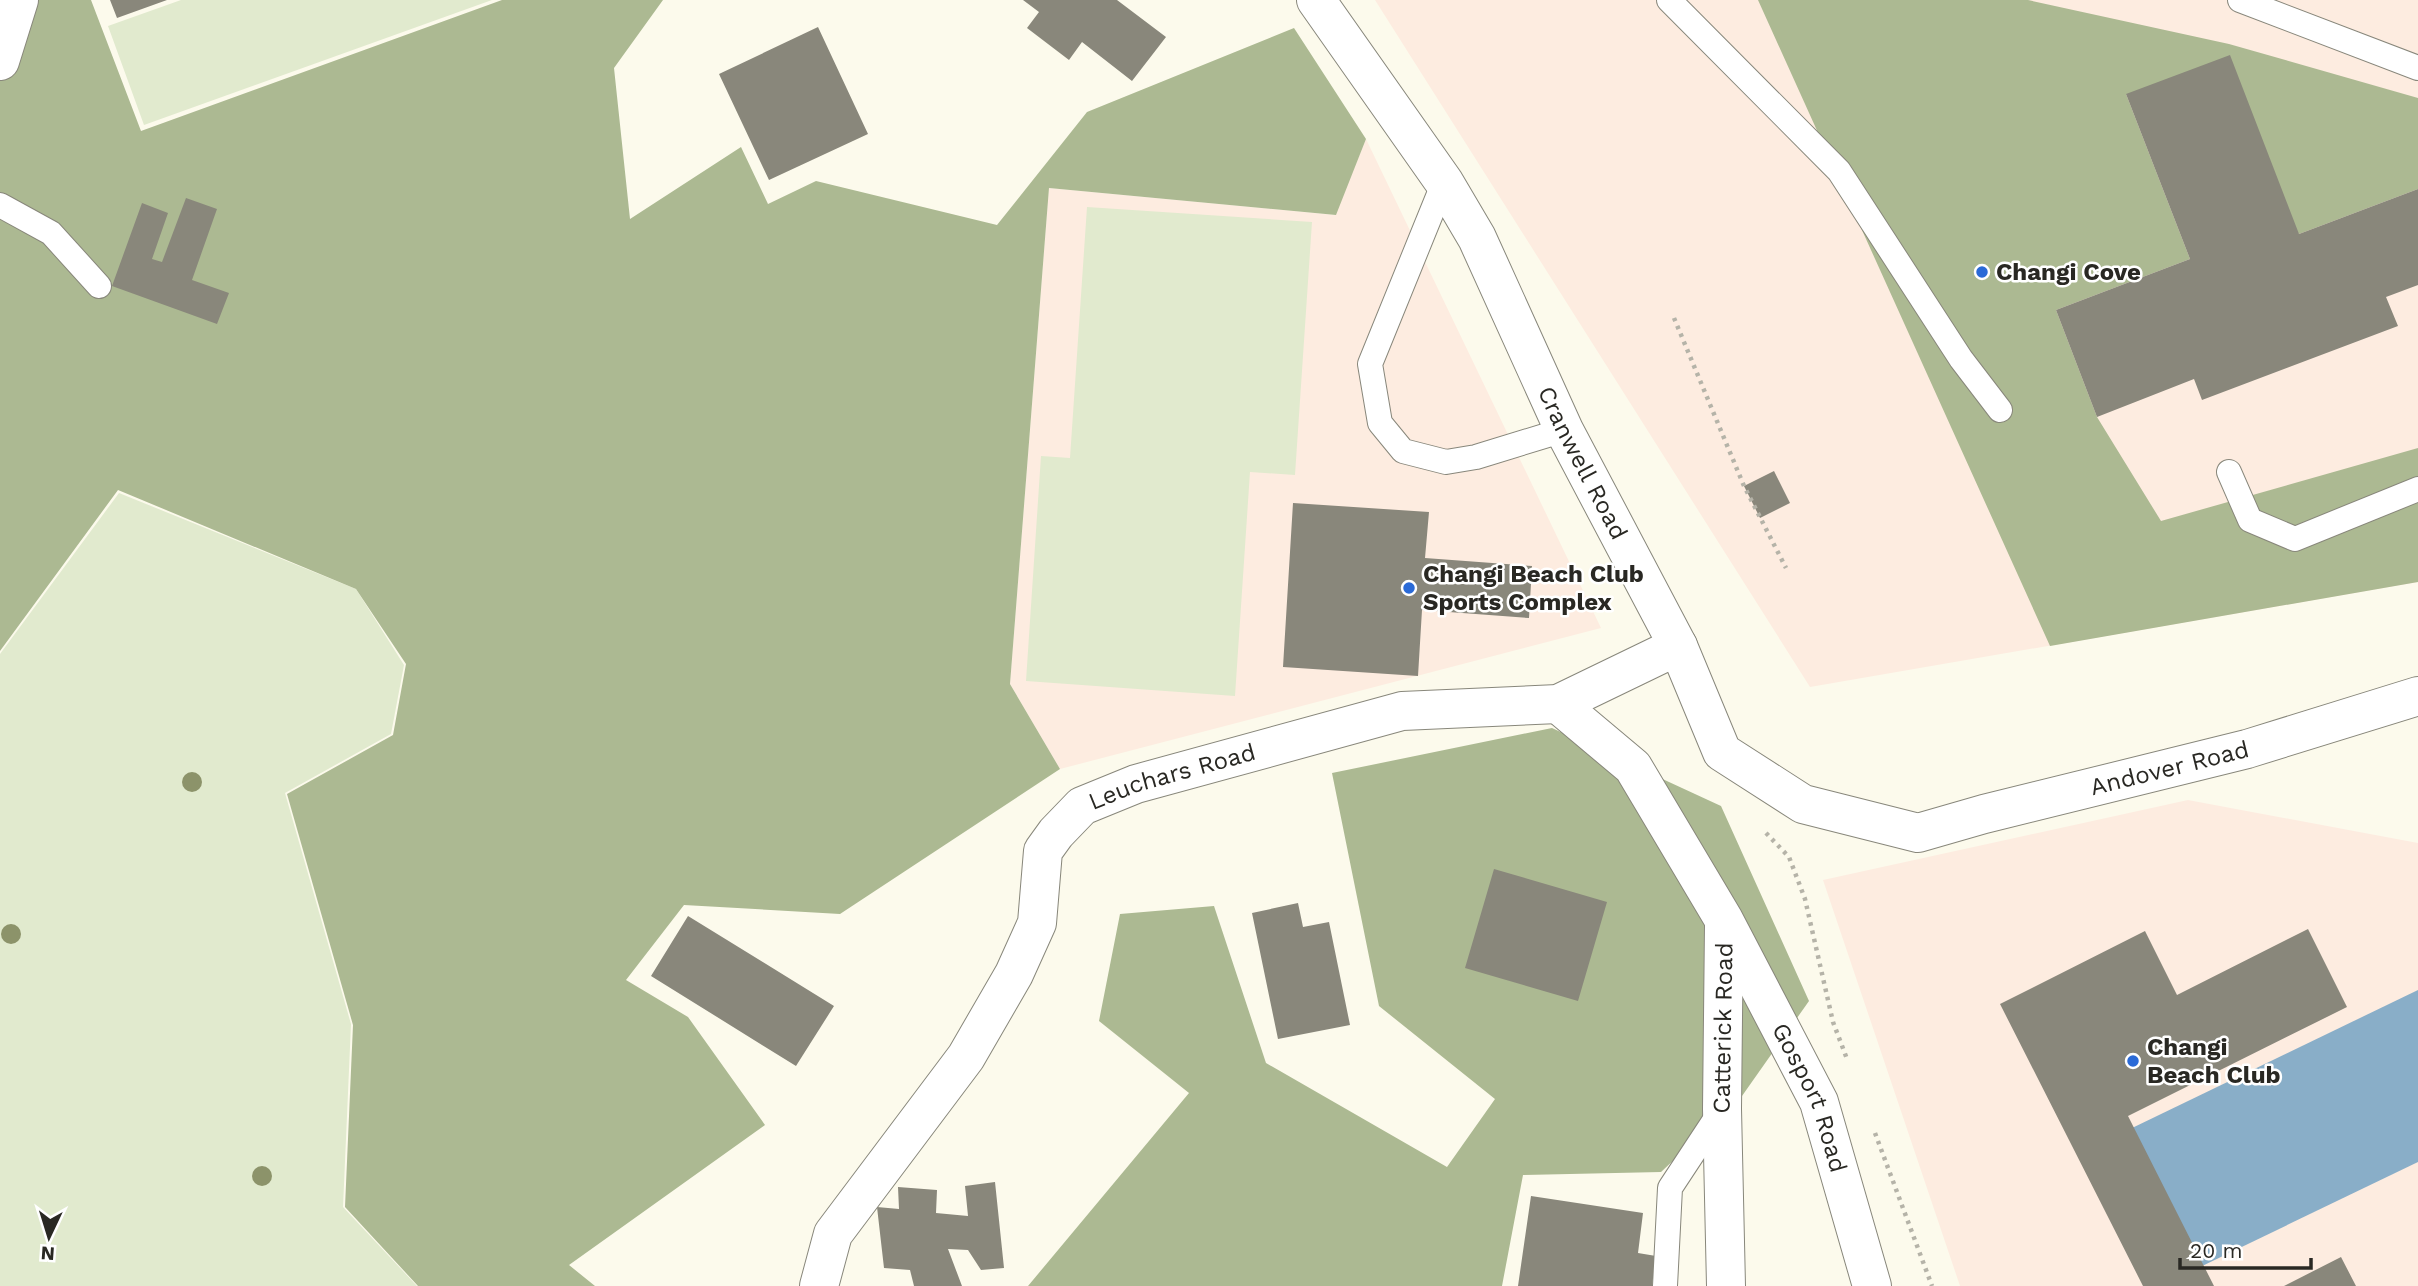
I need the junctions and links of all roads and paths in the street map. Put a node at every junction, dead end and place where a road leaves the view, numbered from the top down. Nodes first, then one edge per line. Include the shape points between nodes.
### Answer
1 (19, 0) edge
2 (1316, 0) edge
3 (1669, 0) edge
4 (2240, 0) edge
5 (0, 61) edge
6 (2418, 68) edge
7 (1444, 181) junction
8 (0, 205) edge
9 (99, 286) dead end
10 (1674, 318) dead end
11 (2000, 410) dead end
12 (1564, 430) junction
13 (2229, 471) dead end
14 (2418, 489) edge
15 (1786, 568) dead end
16 (1678, 646) junction
17 (2418, 696) edge
18 (1558, 704) junction
19 (1763, 829) dead end
20 (1918, 833) joint
21 (1724, 920) junction
22 (1847, 1060) dead end
23 (1722, 1109) junction
24 (1871, 1123) dead end
25 (820, 1286) edge
26 (1665, 1286) edge
27 (1726, 1286) edge
28 (1872, 1286) edge
29 (1932, 1286) edge

1 - 5 street
2 - 7 street, Cranwell Road
3 - 11 lane via 1839,171 1961,359
4 - 6 lane
7 - 12 street, Cranwell Road via 1477,238
7 - 12 lane via 1370,363 1380,423 1403,451 1446,462
8 - 9 lane via 51,233
10 - 15 path via 1744,486
12 - 16 street, Cranwell Road
13 - 14 lane via 2250,520 2295,539
16 - 18 street, Leuchars Road
16 - 20 street, Cranwell Road via 1721,752 1802,804
17 - 20 street, Andover Road via 2247,748
18 - 21 street, Catterick Road via 1633,767
18 - 25 street, Leuchars Road via 1402,711 1136,784 1082,806 1044,851 1037,923 1014,974 966,1057 833,1234
19 - 22 path via 1789,857 1805,899 1833,1022
21 - 23 street, Catterick Road
21 - 28 street, Gosport Road via 1819,1102
23 - 26 lane via 1670,1188
23 - 27 street, Catterick Road
24 - 29 path

